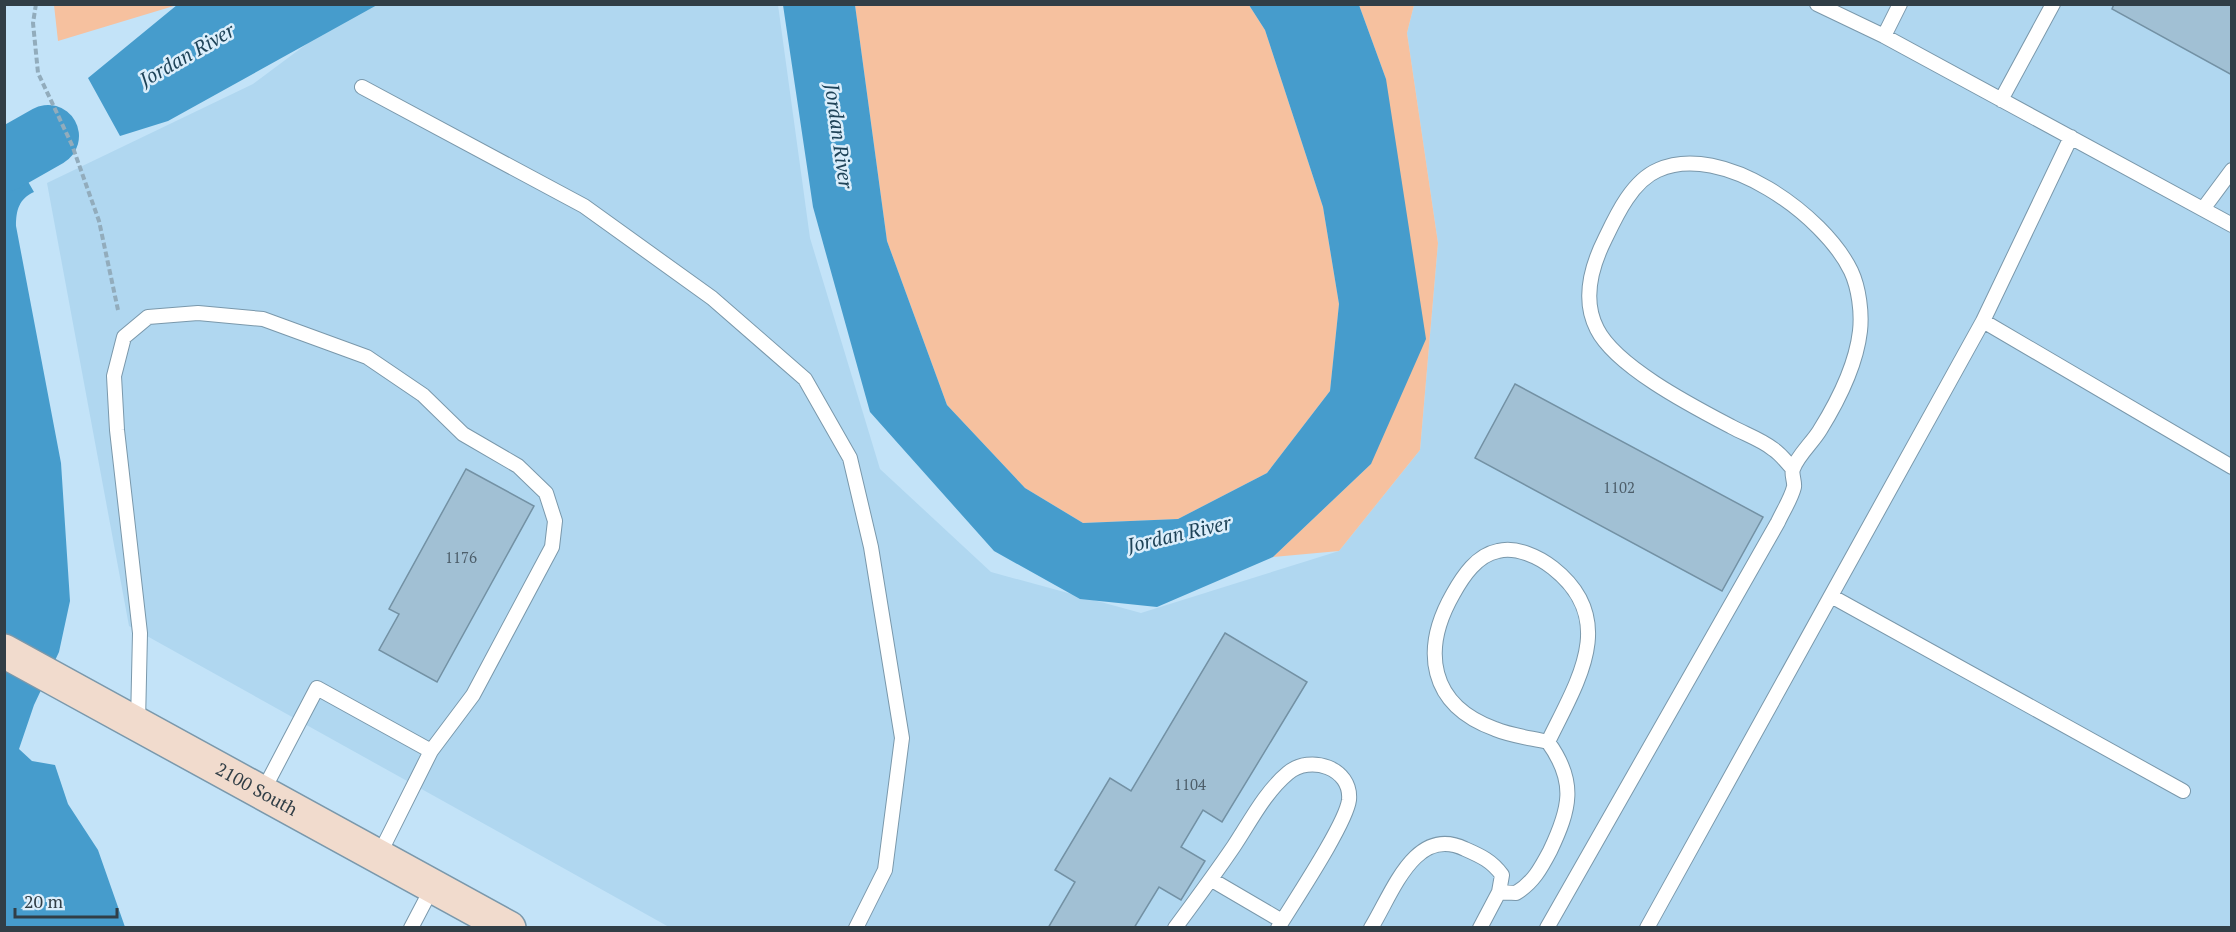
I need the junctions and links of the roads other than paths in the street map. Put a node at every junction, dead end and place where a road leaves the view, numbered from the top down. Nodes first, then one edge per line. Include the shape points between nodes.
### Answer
1 (1817, 4) edge
2 (1900, 4) edge
3 (2053, 4) edge
4 (1884, 36) junction
5 (362, 87) dead end
6 (2001, 100) junction
7 (2071, 137) junction
8 (2232, 170) edge
9 (2203, 209) junction
10 (2232, 225) edge
11 (1983, 321) junction
12 (2232, 467) edge
13 (1793, 469) junction
14 (1831, 596) junction
15 (4, 651) edge
16 (138, 724) junction
17 (1548, 742) junction
18 (431, 751) junction
19 (263, 791) junction
20 (2183, 791) dead end
21 (378, 855) junction
22 (1212, 880) junction
23 (433, 886) junction
24 (1499, 892) junction
25 (1280, 924) edge
26 (411, 927) edge
27 (509, 927) edge
28 (856, 927) edge
29 (1175, 927) edge
30 (1371, 927) edge
31 (1480, 927) edge
32 (1547, 927) edge
33 (1647, 927) edge

1 - 4 lane
2 - 4 lane
3 - 6 lane
4 - 6 lane
5 - 28 lane via 584,206 712,298 805,379 850,458 870,547 902,738 885,870
6 - 7 lane
7 - 9 lane
7 - 11 lane
8 - 9 lane
9 - 10 lane
11 - 12 lane
11 - 14 lane
13 - 13 lane via 1773,448 1639,372 1611,349 1597,330 1589,308 1590,281 1598,253 1639,183 1658,170 1684,164 1716,166 1749,179 1782,197 1812,222 1851,272 1861,330 1852,364 1840,394
13 - 32 lane via 1794,486 1778,522
14 - 20 lane
14 - 33 lane
15 - 16 street, 2100 South
16 - 18 lane via 140,633 114,376 124,338 148,317 198,313 263,319 367,357 423,396 463,434 518,466 546,493 555,521 552,547 473,695
16 - 19 street, 2100 South
17 - 17 lane via 1588,649 1589,621 1581,599 1566,578 1516,550 1497,551 1479,560 1462,578 1449,602 1432,655 1436,675 1452,700 1470,717 1496,730
17 - 24 lane via 1559,757 1567,781 1565,821 1535,878 1516,893
18 - 19 lane via 317,688
18 - 21 lane
19 - 21 street, 2100 South
21 - 23 street, 2100 South
22 - 25 lane
22 - 25 lane via 1266,797 1286,774 1299,764 1337,771 1348,784 1349,802
22 - 29 lane
23 - 26 lane
23 - 27 street, 2100 South
24 - 30 lane via 1502,875 1493,862 1451,842 1437,843 1414,857
24 - 31 lane

